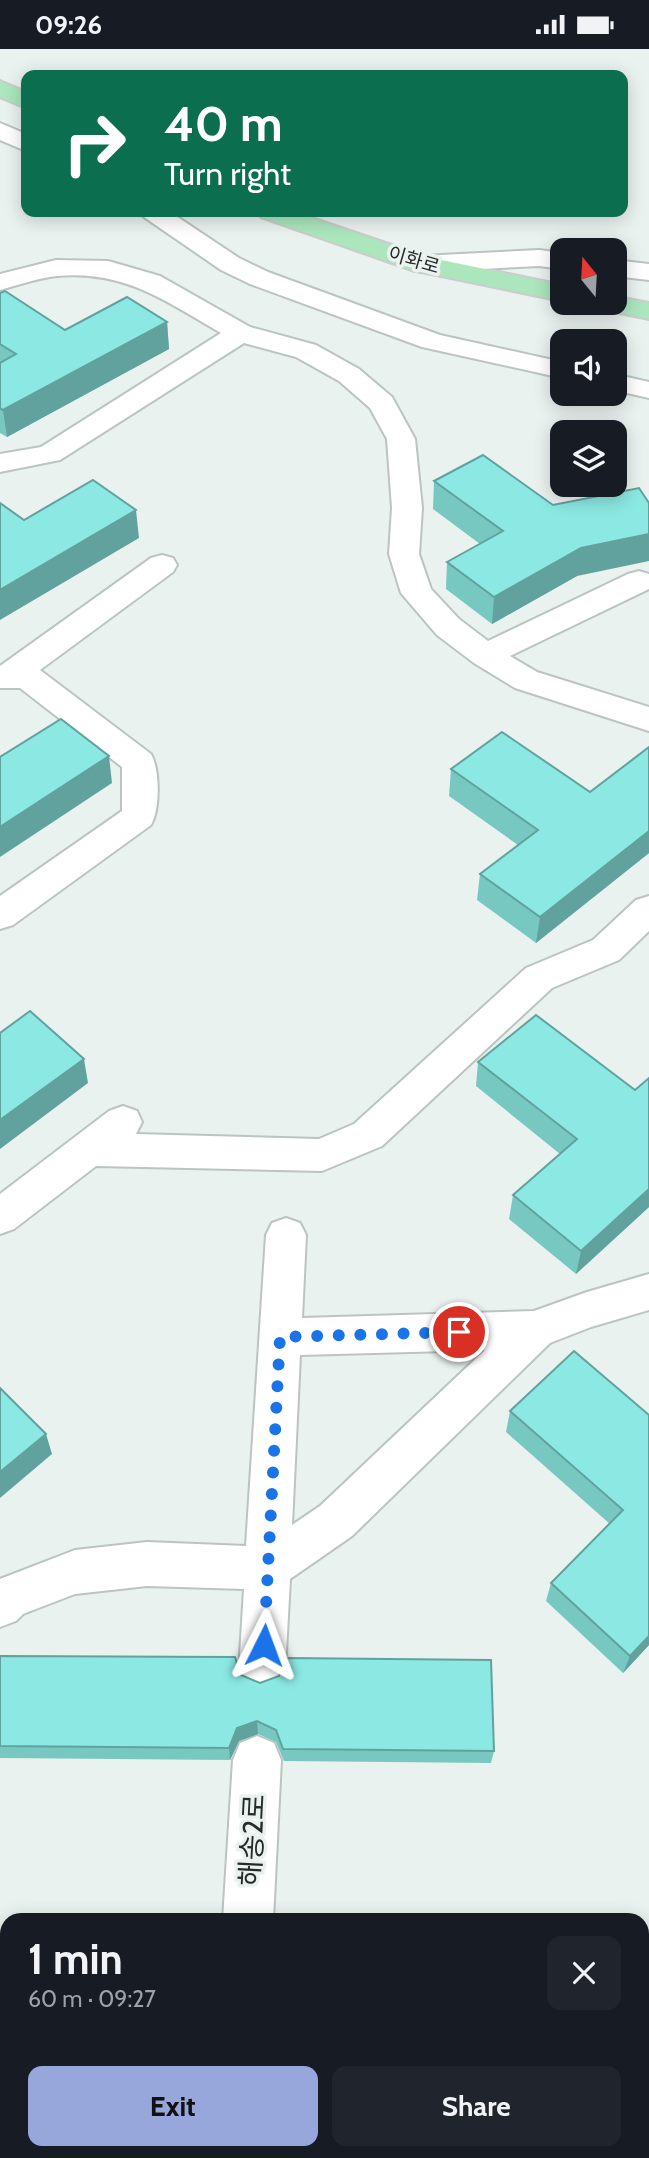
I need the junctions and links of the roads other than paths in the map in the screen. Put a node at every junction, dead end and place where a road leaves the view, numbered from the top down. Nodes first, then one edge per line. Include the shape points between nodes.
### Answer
1 (0, 130) edge
2 (21, 141) edge
3 (160, 217) edge
4 (285, 217) edge
5 (550, 259) edge
6 (421, 264) junction
7 (627, 269) edge
8 (649, 272) edge
9 (0, 282) edge
10 (550, 291) edge
11 (627, 306) edge
12 (649, 311) edge
13 (240, 333) junction
14 (550, 367) edge
15 (627, 385) edge
16 (649, 390) edge
17 (0, 463) edge
18 (162, 565) dead end
19 (639, 581) dead end
20 (485, 655) junction
21 (4, 677) edge
22 (649, 719) edge
23 (649, 910) edge
24 (0, 915) edge
25 (122, 1122) dead end
26 (88, 1149) junction
27 (0, 1217) edge
28 (286, 1235) dead end
29 (649, 1292) edge
30 (535, 1330) junction
31 (280, 1337) junction
32 (268, 1567) junction
33 (0, 1605) edge
34 (262, 1671) dead end
35 (257, 1761) dead end
36 (248, 1913) edge

1 - 2 street
3 - 14 street via 259,278 432,341
4 - 6 main road, 이화로
5 - 6 street
6 - 10 main road, 이화로
7 - 8 street
9 - 13 street via 56,268 108,269 151,282
11 - 12 main road
13 - 17 street via 50,454
13 - 20 street via 306,351 349,375 382,403 401,439 407,508 404,554 417,593 448,627
15 - 16 street
18 - 21 street
19 - 20 street
20 - 22 street via 526,680
21 - 24 street via 27,677 139,762 139,816
23 - 26 street via 606,950 539,978 368,1135 322,1155
25 - 26 street
26 - 27 street
28 - 31 street
29 - 30 street
30 - 31 street
30 - 32 street via 336,1521
31 - 32 street
32 - 33 street via 147,1564 75,1572
32 - 34 street
35 - 36 street, 해송2로

